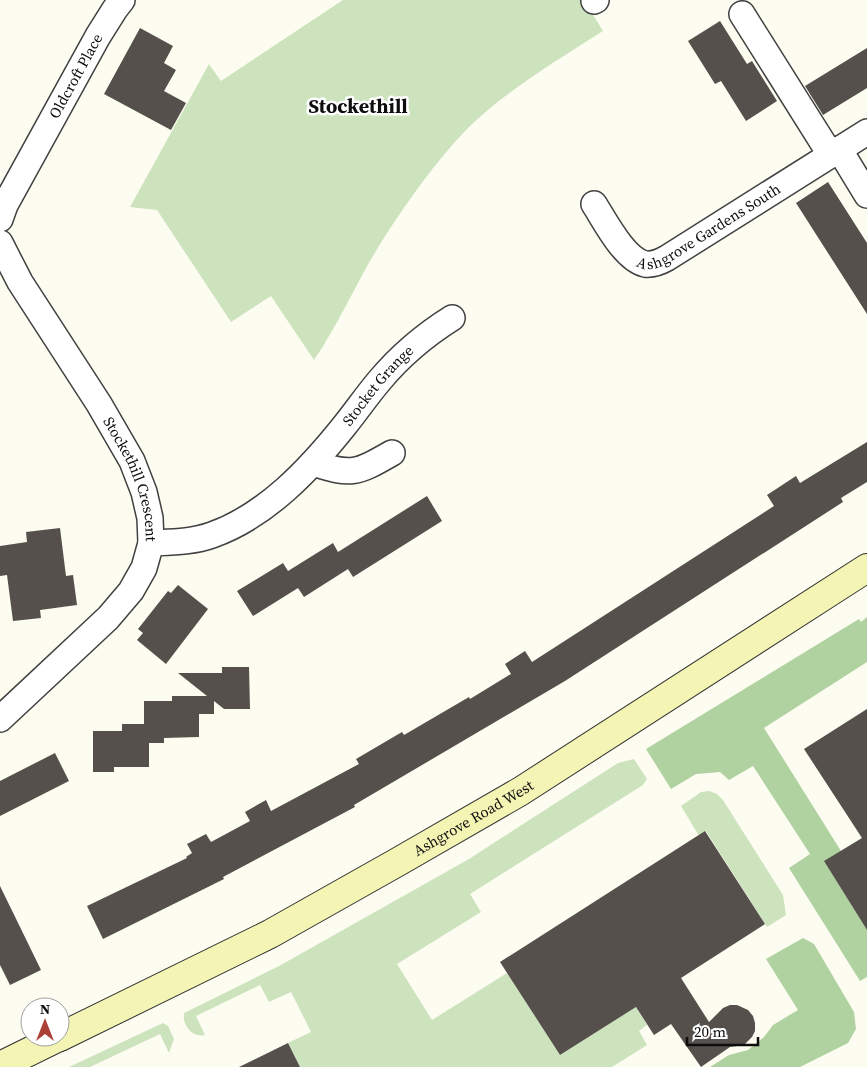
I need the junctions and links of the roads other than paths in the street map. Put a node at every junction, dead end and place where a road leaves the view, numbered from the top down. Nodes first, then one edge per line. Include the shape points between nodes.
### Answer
1 (122, 0) edge
2 (742, 14) dead end
3 (867, 132) edge
4 (834, 152) junction
5 (867, 195) edge
6 (594, 204) dead end
7 (0, 219) edge
8 (0, 243) edge
9 (10, 281) edge
10 (452, 318) dead end
11 (392, 453) dead end
12 (312, 463) junction
13 (151, 543) junction
14 (867, 568) edge
15 (4, 707) edge
16 (70, 1032) edge
17 (39, 1047) edge
18 (0, 1066) edge

1 - 7 street, Oldcroft Place via 98,36
2 - 4 street
3 - 4 street, Ashgrove Gardens South
4 - 5 street
4 - 6 street, Ashgrove Gardens South via 656,263 634,260
8 - 9 street, Stockethill Crescent
9 - 13 street, Stockethill Crescent via 99,404 132,460 150,518
10 - 12 street, Stocket Grange via 425,335 400,358
11 - 12 street via 354,472
12 - 13 street, Stocket Grange via 265,506 232,527 192,540
13 - 15 street, Stockethill Crescent via 144,568 131,591 113,611
14 - 16 street, Ashgrove Road West via 521,791 396,864 270,934
17 - 18 street, Ashgrove Road West

